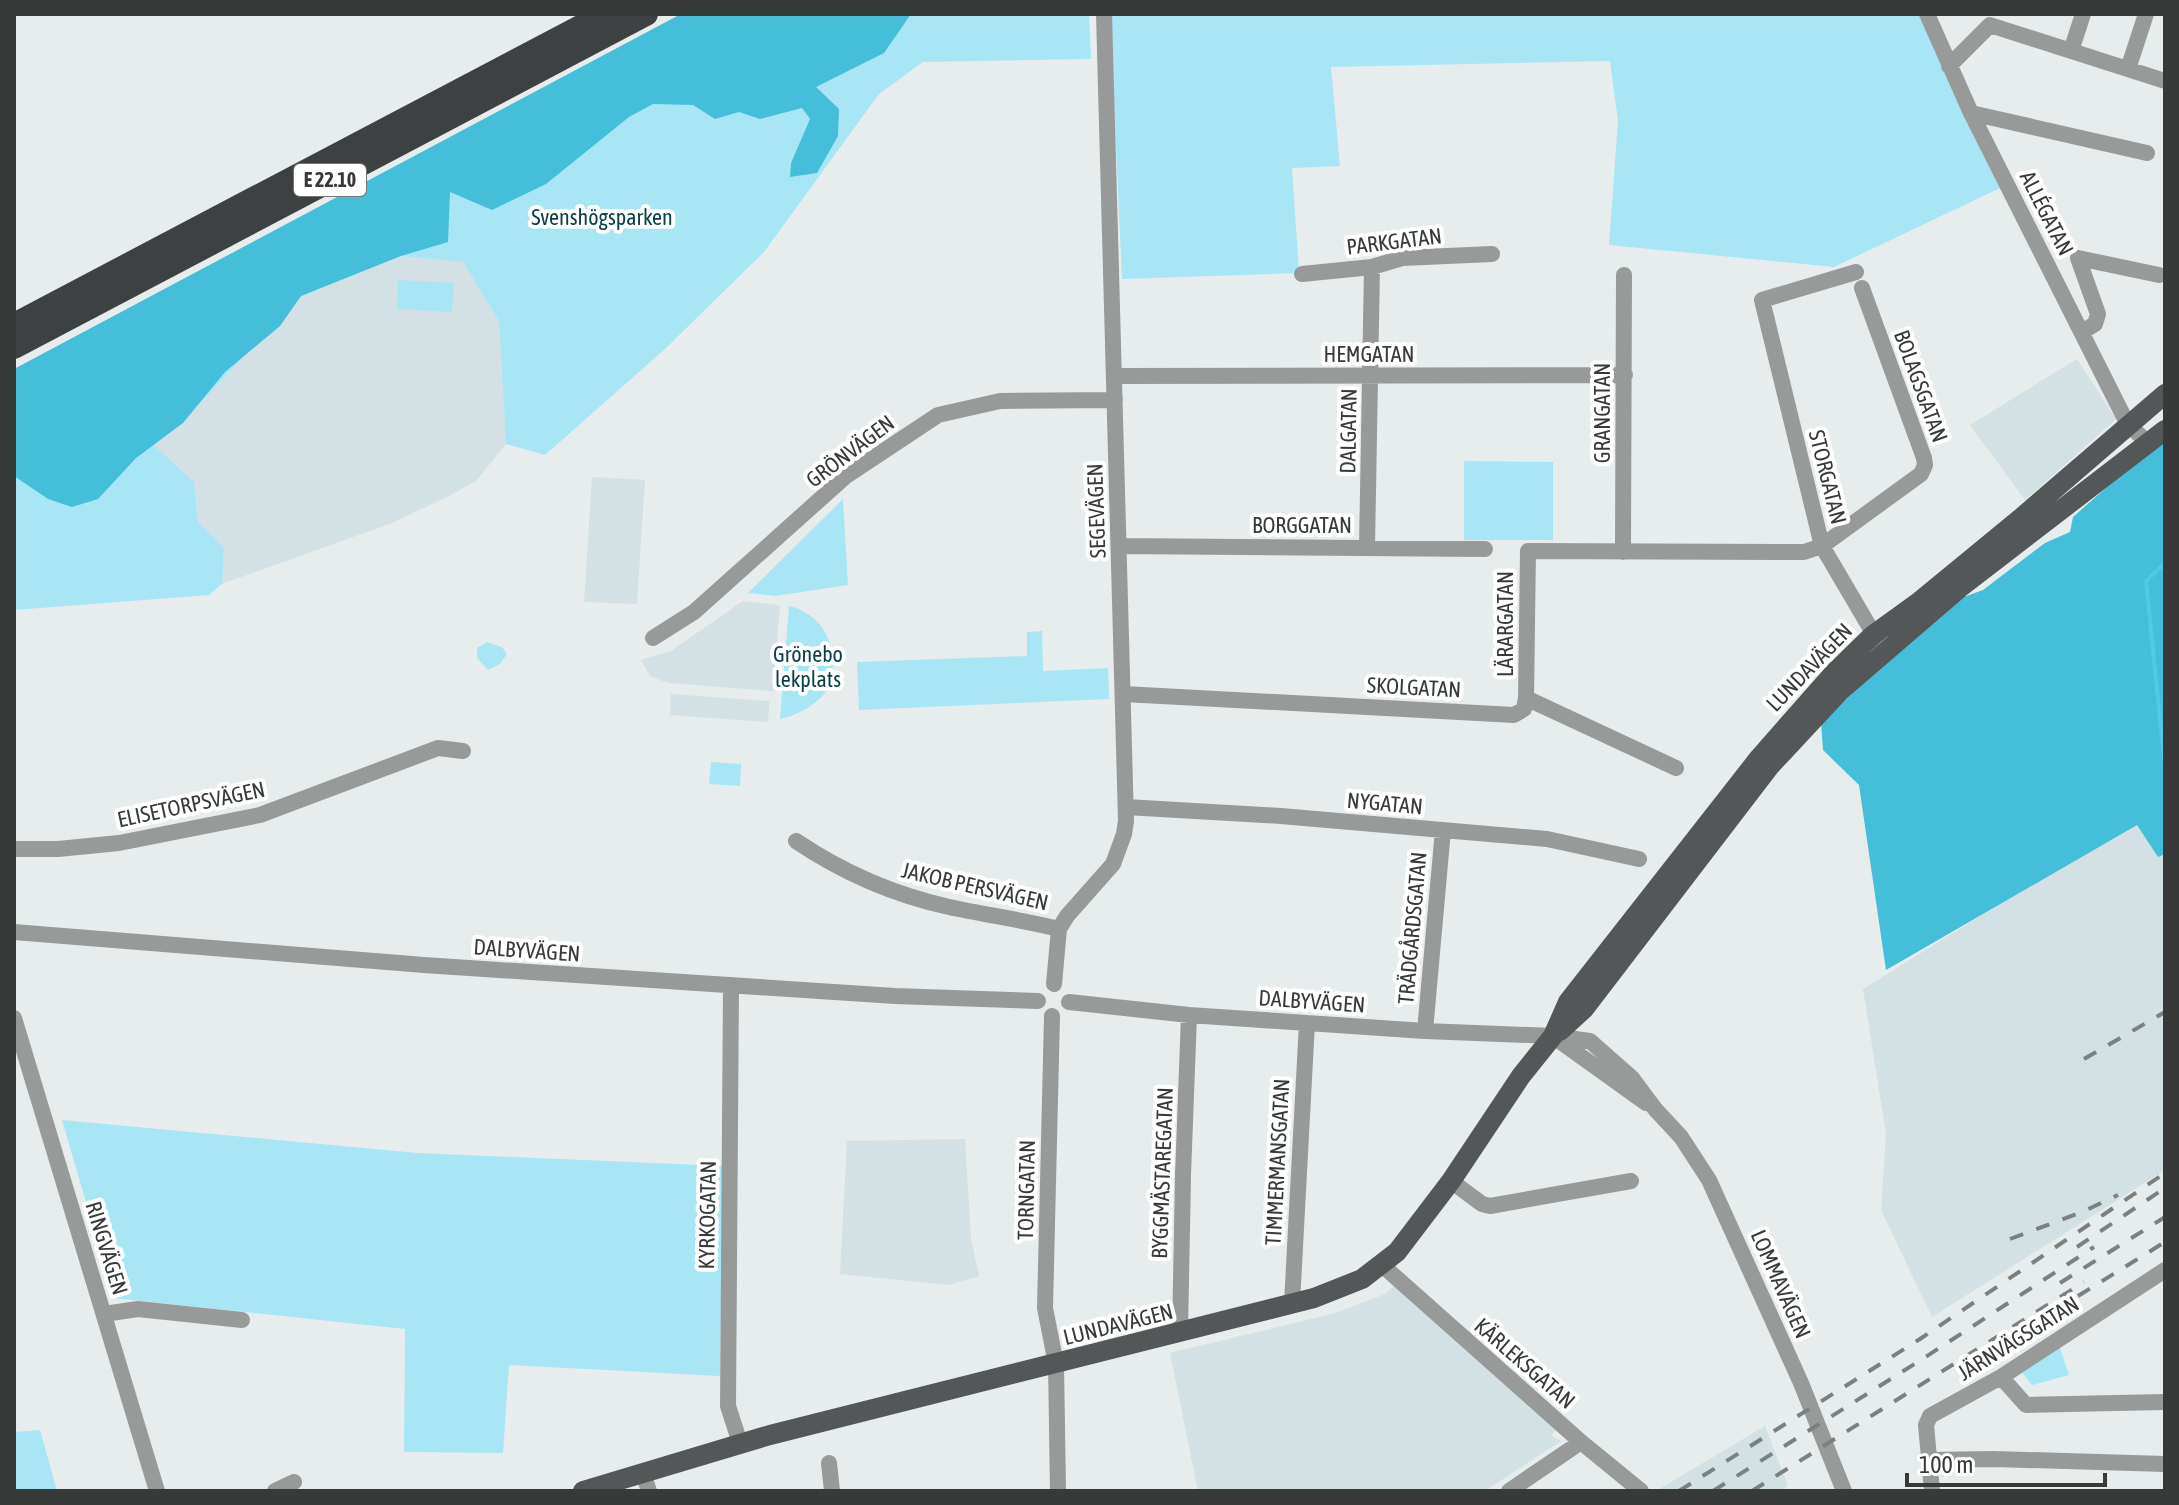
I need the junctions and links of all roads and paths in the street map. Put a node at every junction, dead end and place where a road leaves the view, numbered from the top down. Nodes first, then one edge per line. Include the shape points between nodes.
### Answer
1 (605, 14) edge
2 (646, 14) edge
3 (1104, 14) edge
4 (1927, 14) edge
5 (2083, 14) edge
6 (2146, 14) edge
7 (1990, 20) edge
8 (2071, 51) junction
9 (1949, 66) junction
10 (2128, 69) junction
11 (2165, 81) edge
12 (1971, 113) junction
13 (2147, 153) dead end
14 (1492, 254) dead end
15 (1372, 267) junction
16 (1302, 274) dead end
17 (1624, 275) dead end
18 (2159, 275) dead end
19 (1762, 300) joint
20 (14, 325) edge
21 (2082, 332) junction
22 (14, 347) edge
23 (1625, 375) junction
24 (1114, 376) junction
25 (1371, 377) junction
26 (2165, 394) edge
27 (1115, 400) junction
28 (2130, 426) junction
29 (2165, 430) edge
30 (2148, 443) junction
31 (1119, 546) junction
32 (1822, 546) junction
33 (1367, 547) junction
34 (1485, 549) dead end
35 (1623, 552) junction
36 (653, 638) dead end
37 (1879, 643) junction
38 (1124, 694) junction
39 (1526, 698) junction
40 (463, 751) dead end
41 (1676, 768) dead end
42 (1126, 807) junction
43 (1443, 830) junction
44 (796, 841) dead end
45 (14, 849) edge
46 (1639, 859) dead end
47 (1059, 929) junction
48 (14, 932) edge
49 (1054, 984) junction
50 (731, 985) junction
51 (1038, 1001) junction
52 (1069, 1002) junction
53 (1189, 1015) junction
54 (1052, 1016) junction
55 (14, 1018) edge
56 (1307, 1023) junction
57 (1425, 1031) junction
58 (1553, 1036) junction
59 (19, 1055) edge
60 (1451, 1181) junction
61 (1631, 1181) dead end
62 (1382, 1265) junction
63 (2165, 1270) edge
64 (1292, 1303) junction
65 (104, 1314) junction
66 (242, 1320) dead end
67 (1180, 1333) junction
68 (1056, 1364) junction
69 (2001, 1377) junction
70 (2165, 1402) edge
71 (1581, 1442) junction
72 (740, 1443) junction
73 (1929, 1460) junction
74 (829, 1463) dead end
75 (2165, 1464) edge
76 (294, 1482) dead end
77 (646, 1482) edge
78 (157, 1491) edge
79 (275, 1491) edge
80 (583, 1491) edge
81 (832, 1491) edge
82 (1058, 1491) edge
83 (1509, 1491) edge
84 (1641, 1491) edge
85 (1844, 1491) edge
86 (1932, 1491) edge

1 - 20 highway, E 22.10
2 - 22 highway, E 22.10
3 - 24 street, SEGEVÄGEN
4 - 9 street, ALLÉGATAN
5 - 8 street
6 - 10 street
7 - 8 street
7 - 9 street
8 - 10 street
9 - 12 street, ALLÉGATAN
10 - 11 street
12 - 13 street
12 - 21 street, ALLÉGATAN
14 - 15 street, PARKGATAN via 1402,258
15 - 16 street, PARKGATAN
15 - 25 street, DALGATAN
17 - 23 street, GRANGATAN
18 - 21 street, ALLÉGATAN via 2078,258 2098,314 2095,324
19 - 32 street, STORGATAN
19 - 32 street, BOLAGSGATAN via 1859,280 1925,465 1921,474
21 - 28 street, ALLÉGATAN
23 - 25 street, HEMGATAN
23 - 35 street, GRANGATAN
24 - 25 street, HEMGATAN
24 - 27 street, SEGEVÄGEN
25 - 33 street, DALGATAN
26 - 28 main road, LUNDAVÄGEN
27 - 31 street, SEGEVÄGEN
27 - 36 street, GRÖNVÄGEN via 986,403 938,415 846,476 694,612
28 - 30 street, ALLÉGATAN
28 - 37 main road, LUNDAVÄGEN via 1920,601
29 - 30 main road, LUNDAVÄGEN
30 - 37 main road, LUNDAVÄGEN
31 - 33 street, BORGGATAN
31 - 38 street, SEGEVÄGEN
32 - 35 street via 1804,552
32 - 37 street, STORGATAN
33 - 34 street, BORGGATAN
35 - 39 street, LÄRARGATAN via 1528,551
37 - 58 main road, LUNDAVÄGEN via 1770,766 1584,1009
38 - 39 street, SKOLGATAN via 1514,715 1524,709
38 - 42 street, SEGEVÄGEN
39 - 41 street
40 - 45 street, ELISETORPSVÄGEN via 438,748 263,814 221,824 119,843
42 - 43 street, NYGATAN
42 - 47 street, SEGEVÄGEN via 1124,834 1113,864
43 - 46 street, NYGATAN via 1547,839
43 - 57 street, TRÄDGÅRDSGATAN
44 - 47 street, JAKOB PERSVÄGEN via 855,876 902,894
47 - 49 street
48 - 50 street, DALBYVÄGEN
49 - 51 street via 1042,989
49 - 52 street via 1065,990
50 - 51 street, DALBYVÄGEN
50 - 72 street, KYRKOGATAN via 728,1406
51 - 54 street
52 - 53 street, DALBYVÄGEN
52 - 54 street
53 - 56 street, DALBYVÄGEN
53 - 67 street, BYGGMÄSTAREGATAN
54 - 68 street, TORNGATAN via 1045,1317
55 - 59 street, RINGVÄGEN
56 - 57 street, DALBYVÄGEN
56 - 64 street, TIMMERMANSGATAN
57 - 58 street, DALBYVÄGEN
58 - 60 main road, LUNDAVÄGEN
58 - 85 street, LOMMAVÄGEN via 1590,1041 1632,1078 1685,1143 1717,1194
59 - 65 street, RINGVÄGEN
60 - 61 street via 1490,1206
60 - 62 main road, LUNDAVÄGEN
62 - 64 main road, LUNDAVÄGEN via 1342,1288
62 - 71 street, KÄRLEKSGATAN
63 - 69 street, JÄRNVÄGSGATAN
64 - 67 main road, LUNDAVÄGEN
65 - 66 street via 138,1309
65 - 78 street, RINGVÄGEN
67 - 68 main road, LUNDAVÄGEN
68 - 72 main road, LUNDAVÄGEN
68 - 82 street, TORNGATAN
69 - 70 street via 2026,1405
69 - 73 street, JÄRNVÄGSGATAN via 1930,1416
71 - 83 street
71 - 84 street, KÄRLEKSGATAN
72 - 77 main road, LUNDAVÄGEN
73 - 75 street
73 - 86 street
74 - 81 street
76 - 79 street
77 - 80 main road, LUNDAVÄGEN

